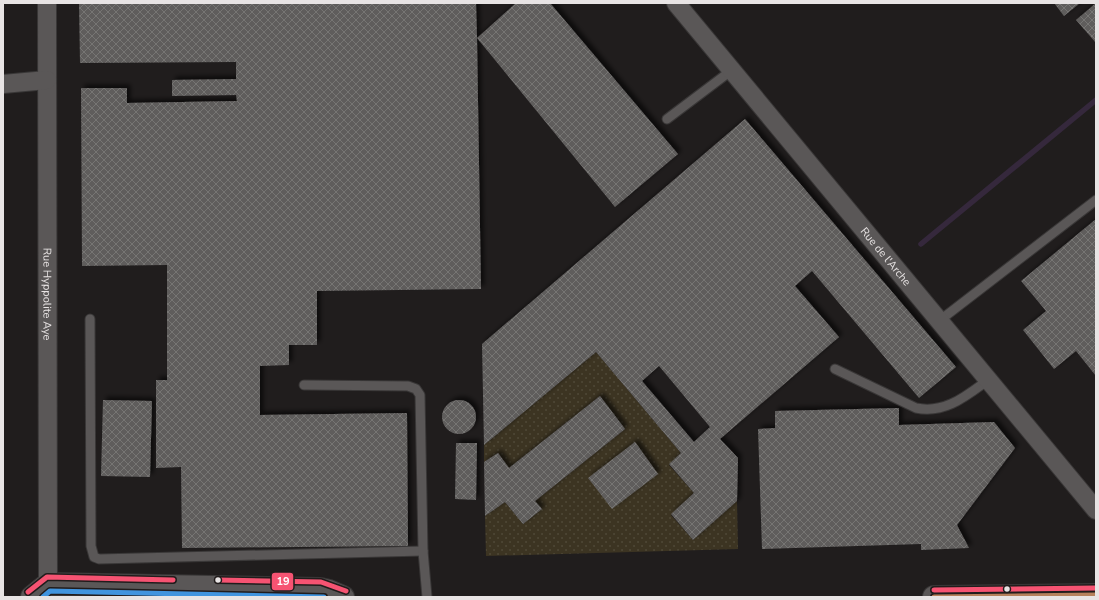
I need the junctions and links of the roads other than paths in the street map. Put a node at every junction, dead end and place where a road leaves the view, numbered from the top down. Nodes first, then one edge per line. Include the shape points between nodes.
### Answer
1 (47, 3) edge
2 (676, 3) edge
3 (732, 70) junction
4 (47, 80) junction
5 (3, 84) edge
6 (667, 119) dead end
7 (1096, 200) edge
8 (90, 319) dead end
9 (939, 321) junction
10 (835, 370) dead end
11 (988, 380) junction
12 (304, 385) dead end
13 (1096, 510) edge
14 (423, 551) junction
15 (40, 591) edge
16 (1096, 595) edge
17 (344, 597) edge
18 (427, 597) edge
19 (934, 597) edge

1 - 4 street, Rue Hyppolite Aye
2 - 3 street, Rue de l'Arche
3 - 6 lane
3 - 9 street, Rue de l'Arche
4 - 5 street
4 - 15 street, Rue Hyppolite Aye
7 - 9 lane
8 - 14 lane via 91,546 94,557 99,559
9 - 11 street, Rue de l'Arche
10 - 11 lane via 916,408 924,409 951,405
11 - 13 street, Rue de l'Arche
12 - 14 lane via 408,386 418,392
14 - 18 lane
15 - 17 street via 320,589
16 - 19 street

